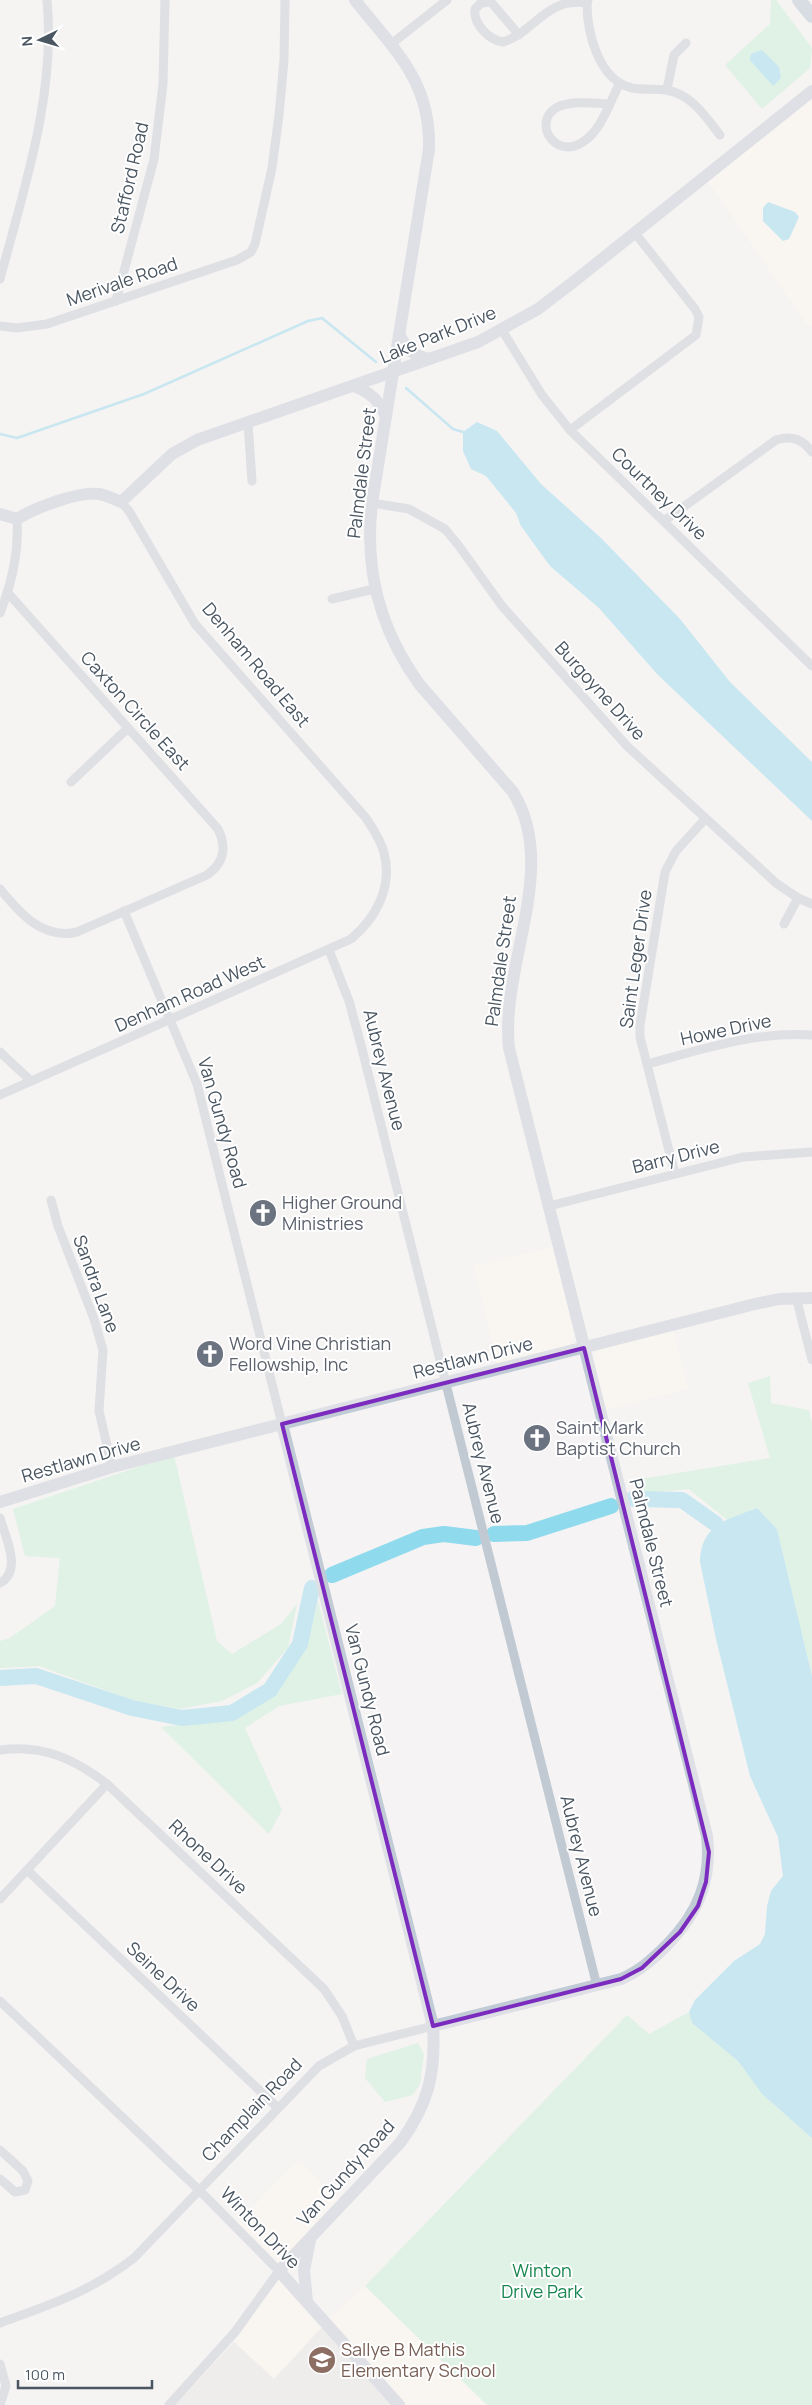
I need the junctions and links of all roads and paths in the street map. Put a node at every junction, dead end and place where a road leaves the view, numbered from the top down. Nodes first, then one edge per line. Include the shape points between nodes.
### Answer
1 (47, 0) edge
2 (165, 0) edge
3 (284, 0) edge
4 (355, 0) edge
5 (447, 0) edge
6 (799, 0) edge
7 (588, 1) edge
8 (812, 16) edge
9 (519, 35) junction
10 (686, 43) dead end
11 (390, 45) junction
12 (620, 83) junction
13 (667, 89) junction
14 (812, 91) edge
15 (609, 104) junction
16 (720, 135) dead end
17 (634, 233) junction
18 (0, 279) edge
19 (116, 301) junction
20 (0, 326) edge
21 (502, 330) junction
22 (399, 334) junction
23 (433, 359) junction
24 (393, 373) junction
25 (354, 386) junction
26 (386, 416) junction
27 (248, 423) junction
28 (570, 430) junction
29 (812, 452) edge
30 (252, 481) dead end
31 (120, 502) junction
32 (372, 503) junction
33 (0, 514) edge
34 (17, 519) junction
35 (664, 521) junction
36 (374, 589) junction
37 (8, 593) junction
38 (332, 599) dead end
39 (0, 613) edge
40 (812, 666) edge
41 (128, 728) junction
42 (71, 782) dead end
43 (705, 819) junction
44 (0, 889) edge
45 (798, 898) junction
46 (812, 904) edge
47 (379, 905) joint
48 (124, 911) junction
49 (784, 924) dead end
50 (329, 950) junction
51 (171, 1020) junction
52 (812, 1035) edge
53 (0, 1052) edge
54 (647, 1064) junction
55 (31, 1081) junction
56 (0, 1095) edge
57 (812, 1152) edge
58 (675, 1174) junction
59 (51, 1200) dead end
60 (549, 1206) junction
61 (796, 1297) junction
62 (812, 1298) edge
63 (584, 1348) junction
64 (812, 1360) edge
65 (446, 1383) junction
66 (282, 1424) junction
67 (112, 1467) junction
68 (0, 1502) edge
69 (0, 1518) edge
70 (0, 1584) edge
71 (0, 1750) edge
72 (107, 1784) junction
73 (27, 1870) junction
74 (0, 1899) edge
75 (597, 1986) junction
76 (0, 2001) edge
77 (433, 2026) junction
78 (354, 2046) junction
79 (277, 2107) junction
80 (0, 2150) edge
81 (0, 2179) edge
82 (199, 2190) junction
83 (310, 2238) junction
84 (279, 2271) junction
85 (307, 2302) junction
86 (0, 2323) edge
87 (0, 2364) edge
88 (0, 2405) edge
89 (169, 2405) edge
90 (399, 2405) edge

1 - 18 street via 47,53 38,132
2 - 19 street, Stafford Road via 163,84 154,159
3 - 19 street, Merivale Road via 284,60 272,168 251,252 237,260
4 - 11 street, Palmdale Street
5 - 11 street
6 - 8 main road
7 - 9 street via 557,6
7 - 12 street via 593,44 607,70
9 - 9 street via 503,42 491,38 476,20 475,9 481,3 491,2
10 - 13 street via 674,56
11 - 22 street, Palmdale Street via 415,78 429,121 428,149
12 - 13 street via 632,88
12 - 15 street
13 - 16 street via 699,108
14 - 17 street, Lake Park Drive
15 - 15 street via 598,127 578,146 561,146 549,137 547,122 555,108
17 - 21 street, Lake Park Drive via 538,309
17 - 28 street via 696,309 699,327 691,341
19 - 20 street, Merivale Road via 47,324 17,328
21 - 23 street, Lake Park Drive
21 - 28 street, Courtney Drive via 542,395
22 - 23 street via 411,353
22 - 24 street, Palmdale Street
23 - 24 street, Lake Park Drive
24 - 25 street, Lake Park Drive
24 - 26 street, Palmdale Street
25 - 26 street via 374,397
25 - 27 street, Lake Park Drive
26 - 32 street, Palmdale Street
27 - 30 street
27 - 31 street, Lake Park Drive via 183,447
28 - 35 street, Courtney Drive
29 - 35 street via 792,437 776,440
31 - 34 street via 98,494 87,494
31 - 47 street, Denham Road East via 129,511 195,624 366,818 380,840 386,864 384,892
32 - 36 street, Palmdale Street via 370,554
32 - 43 street, Burgoyne Drive via 409,509 444,529 502,606 627,746
33 - 34 street
34 - 37 street via 18,538
35 - 40 street, Courtney Drive
36 - 38 street
36 - 60 street, Palmdale Street via 385,626 407,667 504,780 520,804 530,830 531,877 509,1008 508,1035
37 - 39 street
37 - 41 street, Caxton Circle East
41 - 42 street
41 - 48 street, Caxton Circle East via 223,838 222,858 217,868
43 - 45 street, Burgoyne Drive via 776,883
43 - 54 street, Saint Leger Drive via 676,851 665,872 640,1025
44 - 48 street via 40,928 55,934 76,932
45 - 46 street, Burgoyne Drive
45 - 49 street
47 - 50 street, Denham Road West via 363,929
48 - 51 street, Van Gundy Road
50 - 51 street, Denham Road West
50 - 65 street, Aubrey Avenue via 349,1001 361,1045
51 - 55 street, Denham Road West
51 - 66 street, Van Gundy Road via 197,1084
52 - 54 street, Howe Drive via 785,1034 740,1041
53 - 55 street
54 - 58 street, Saint Leger Drive
55 - 56 street, Denham Road West
57 - 58 street, Barry Drive via 743,1158
58 - 60 street, Barry Drive
59 - 67 street, Sandra Lane via 103,1350 99,1410
60 - 63 street, Palmdale Street
61 - 62 street, Restlawn Drive
61 - 63 street, Restlawn Drive via 754,1304
61 - 64 street
63 - 65 street, Restlawn Drive
63 - 75 street, Palmdale Street via 709,1852 706,1882 698,1906 680,1932 642,1968
65 - 66 street, Restlawn Drive
65 - 75 street, Aubrey Avenue
66 - 67 street, Restlawn Drive
66 - 77 street, Van Gundy Road
67 - 68 street, Restlawn Drive
69 - 70 street via 11,1558 10,1574
71 - 72 street, Rhone Drive via 21,1748 53,1753 89,1770
72 - 73 street
72 - 78 street, Rhone Drive via 324,1990 342,2016
73 - 74 street
73 - 79 street, Seine Drive
75 - 77 street, Champlain Road
76 - 82 street, Winton Drive
77 - 78 street, Champlain Road
77 - 83 street, Van Gundy Road via 432,2077 425,2100 410,2129
78 - 79 street, Champlain Road via 319,2066
79 - 82 street, Champlain Road
80 - 81 street via 28,2180 25,2190 15,2192
82 - 84 street, Winton Drive
82 - 86 street, Champlain Road via 134,2258 112,2274 79,2293
83 - 84 street, Van Gundy Road
83 - 85 street via 304,2270
84 - 85 street, Winton Drive
84 - 89 street, Van Gundy Road via 229,2339
85 - 90 street, Winton Drive
87 - 88 street via 6,2386

